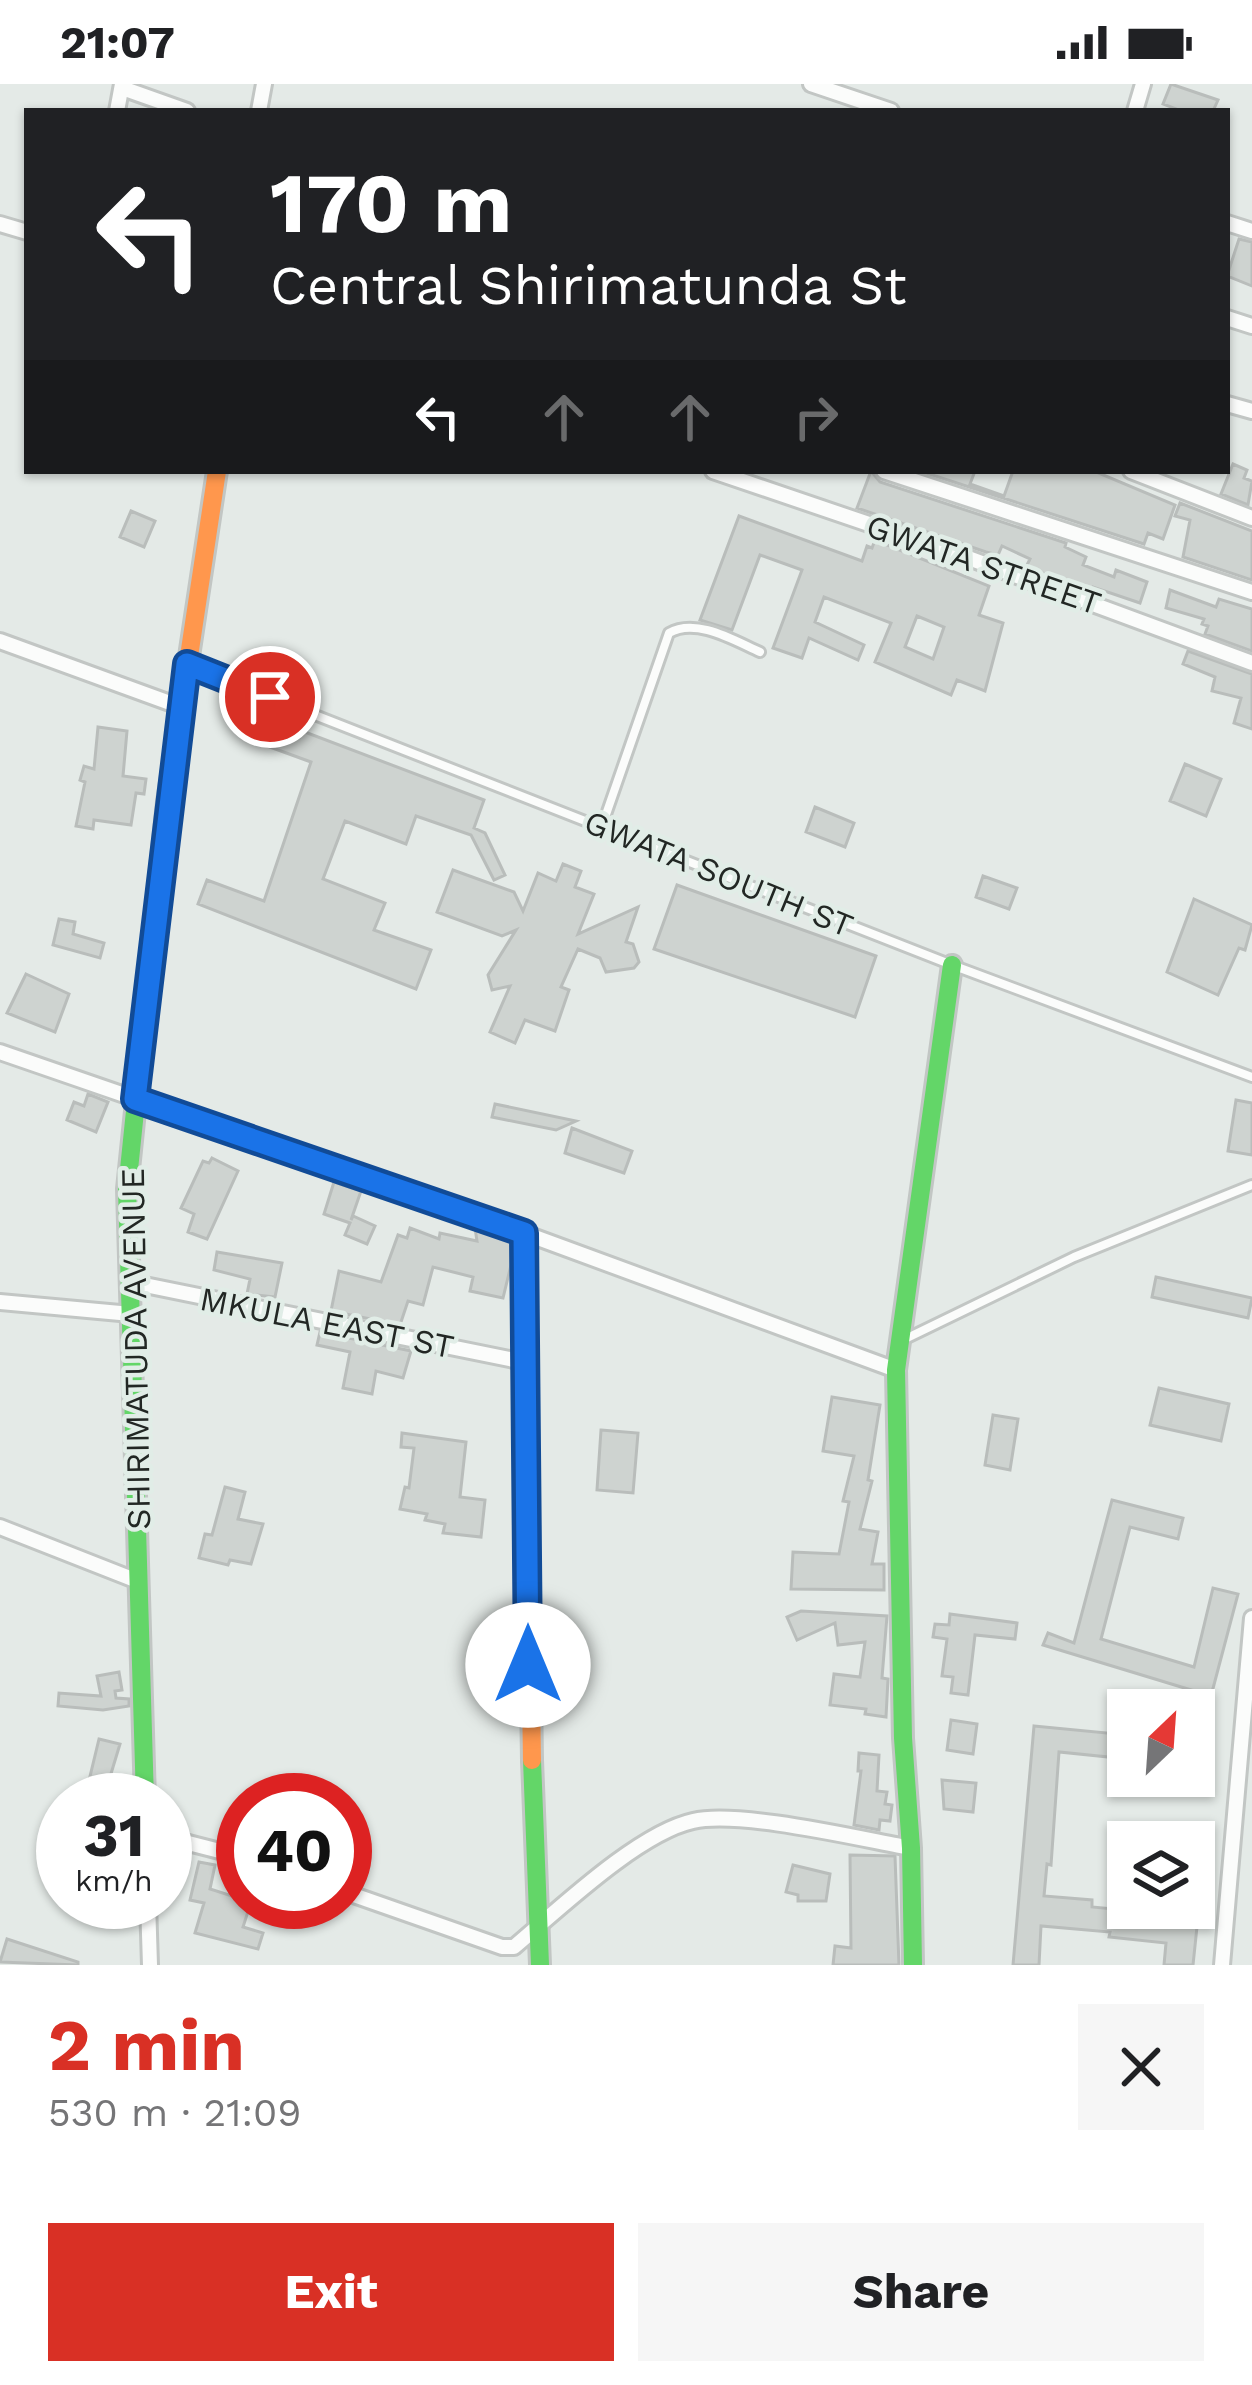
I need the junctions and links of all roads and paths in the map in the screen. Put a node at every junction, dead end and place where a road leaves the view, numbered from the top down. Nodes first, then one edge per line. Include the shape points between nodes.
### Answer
1 (811, 84) edge
2 (122, 86) edge
3 (179, 108) edge
4 (882, 108) edge
5 (217, 474) edge
6 (722, 474) edge
7 (893, 474) edge
8 (1139, 474) edge
9 (1252, 518) edge
10 (1252, 592) edge
11 (0, 641) edge
12 (760, 652) dead end
13 (1252, 663) edge
14 (187, 664) junction
15 (181, 706) junction
16 (602, 826) junction
17 (952, 965) junction
18 (0, 1052) edge
19 (1252, 1077) edge
20 (135, 1099) junction
21 (1252, 1185) edge
22 (524, 1233) junction
23 (130, 1282) junction
24 (0, 1302) edge
25 (131, 1314) junction
26 (899, 1342) junction
27 (524, 1362) junction
28 (896, 1370) junction
29 (0, 1526) edge
30 (140, 1582) junction
31 (1252, 1618) edge
32 (144, 1773) edge
33 (911, 1848) junction
34 (372, 1901) edge
35 (538, 1923) junction
36 (149, 1929) edge
37 (151, 1965) edge
38 (540, 1965) edge
39 (913, 1965) edge
40 (1222, 1965) edge

1 - 4 street
2 - 3 street
5 - 14 street, SHIRIMATUDA AVENUE
6 - 13 street, GWATA STREET
7 - 10 street
8 - 9 street
11 - 15 street
12 - 16 lane via 693,628 669,633
14 - 15 street, SHIRIMATUDA AVENUE
14 - 16 lane, GWATA SOUTH ST
15 - 20 street, SHIRIMATUDA AVENUE
16 - 17 lane, GWATA SOUTH ST
17 - 19 lane, GWATA SOUTH ST
17 - 26 street
18 - 20 street
20 - 22 street
20 - 23 street, SHIRIMATUDA AVENUE
21 - 26 lane via 1075,1257
22 - 27 street
22 - 28 street
23 - 25 street, SHIRIMATUDA AVENUE
23 - 27 street, MKULA EAST ST
24 - 25 street
25 - 30 street, SHIRIMATUDA AVENUE
26 - 28 street
27 - 35 street
28 - 33 street
29 - 30 street
30 - 32 street, SHIRIMATUDA AVENUE
31 - 40 street
33 - 35 street via 695,1820 662,1833
33 - 39 street
34 - 35 street via 502,1947 514,1948
35 - 38 street
36 - 37 street

